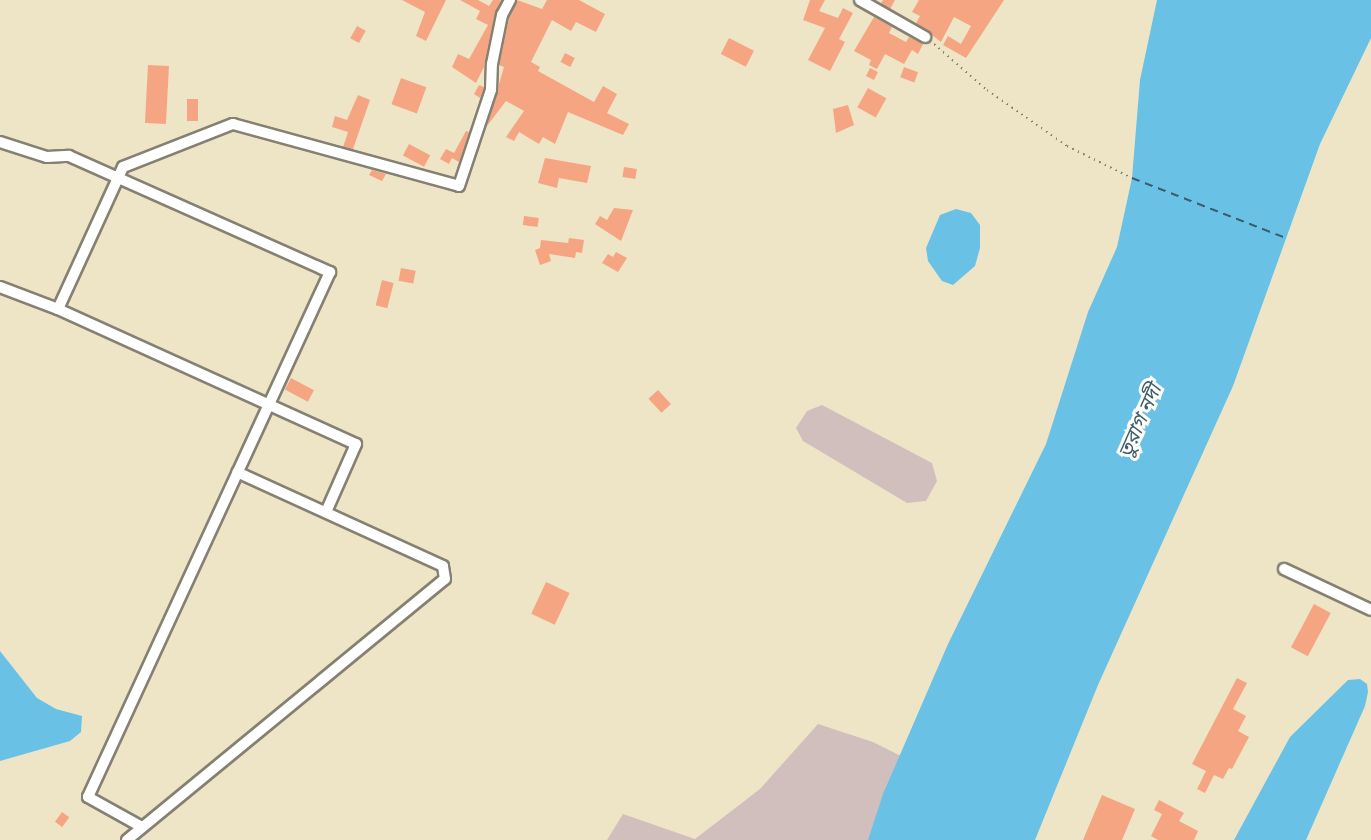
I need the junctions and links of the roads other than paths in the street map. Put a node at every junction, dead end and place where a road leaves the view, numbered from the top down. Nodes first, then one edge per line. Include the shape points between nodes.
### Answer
1 (510, 0) edge
2 (860, 0) edge
3 (925, 37) road end
4 (0, 142) edge
5 (120, 177) junction
6 (0, 287) edge
7 (58, 309) junction
8 (268, 404) junction
9 (237, 472) junction
10 (326, 512) junction
11 (1284, 569) dead end
12 (1371, 610) edge
13 (141, 827) junction
14 (127, 840) edge

1 - 5 street via 498,35 491,90 459,186 233,124 123,167
2 - 3 street
4 - 5 street via 47,156 69,156
5 - 7 street
5 - 8 street via 330,272
6 - 7 street
7 - 8 street
8 - 9 street
8 - 10 street via 356,444
9 - 10 street
9 - 13 street via 88,797
10 - 13 street via 444,566 445,579
11 - 12 street
13 - 14 street

